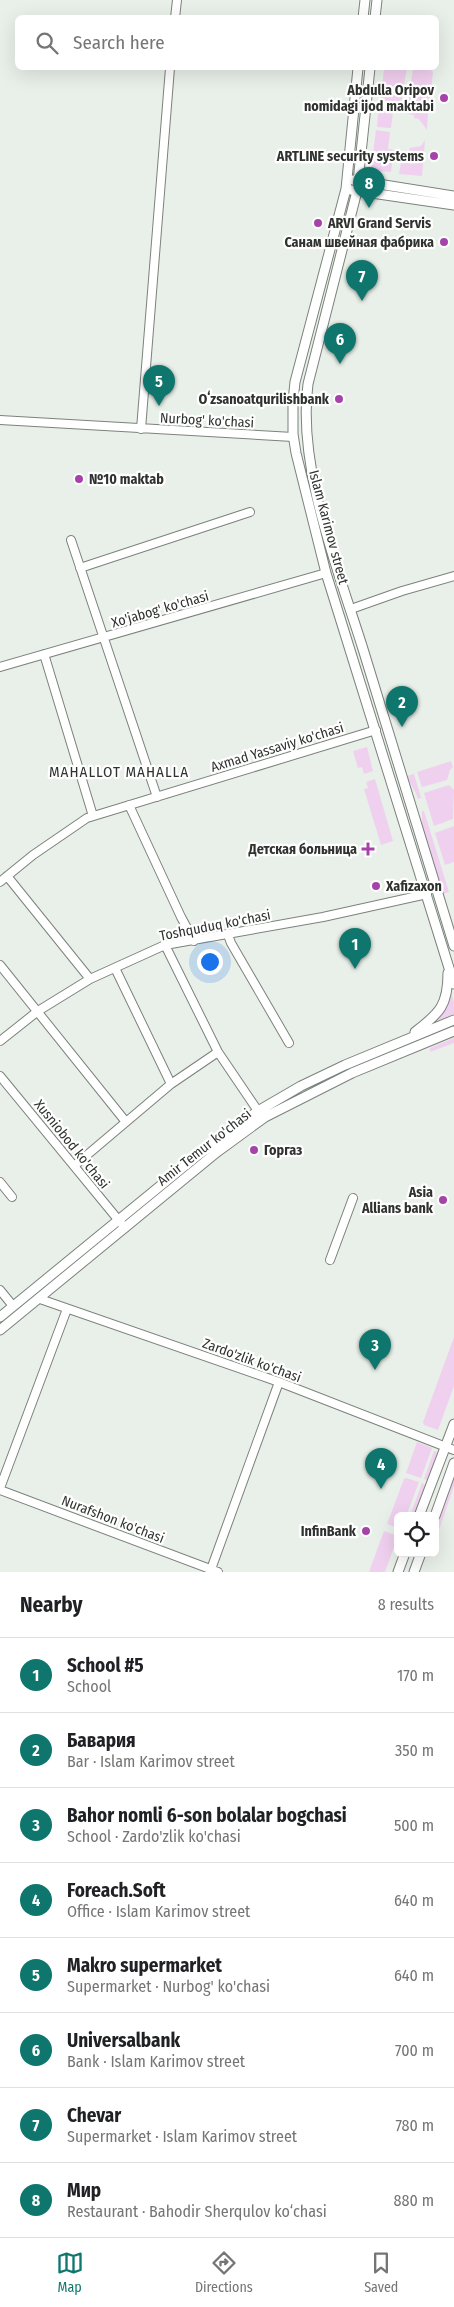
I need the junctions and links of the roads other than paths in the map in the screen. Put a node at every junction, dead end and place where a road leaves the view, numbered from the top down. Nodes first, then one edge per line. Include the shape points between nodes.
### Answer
1 (177, 0) edge
2 (364, 0) edge
3 (377, 0) edge
4 (175, 15) edge
5 (363, 15) edge
6 (375, 15) edge
7 (170, 70) edge
8 (358, 70) edge
9 (370, 70) edge
10 (347, 184) junction
11 (358, 186) junction
12 (454, 196) edge
13 (454, 205) edge
14 (0, 420) edge
15 (141, 429) junction
16 (293, 436) junction
17 (250, 512) dead end
18 (328, 536) junction
19 (316, 539) junction
20 (71, 540) dead end
21 (80, 568) junction
22 (326, 573) junction
23 (454, 576) edge
24 (351, 609) junction
25 (104, 638) junction
26 (44, 654) junction
27 (0, 667) edge
28 (376, 730) junction
29 (157, 797) junction
30 (129, 804) junction
31 (94, 816) junction
32 (7, 876) junction
33 (0, 882) edge
34 (427, 894) junction
35 (228, 935) junction
36 (194, 941) junction
37 (166, 946) junction
38 (454, 946) edge
39 (0, 964) edge
40 (448, 965) junction
41 (115, 968) junction
42 (90, 979) junction
43 (454, 984) edge
44 (38, 1011) junction
45 (454, 1020) edge
46 (454, 1031) edge
47 (406, 1039) junction
48 (0, 1041) edge
49 (289, 1043) dead end
50 (218, 1052) junction
51 (0, 1076) edge
52 (171, 1084) junction
53 (258, 1110) junction
54 (126, 1122) junction
55 (74, 1166) junction
56 (0, 1182) edge
57 (12, 1198) dead end
58 (353, 1198) dead end
59 (122, 1225) junction
60 (330, 1260) dead end
61 (0, 1290) edge
62 (40, 1298) junction
63 (13, 1306) junction
64 (68, 1309) junction
65 (0, 1317) edge
66 (0, 1330) edge
67 (279, 1382) junction
68 (454, 1424) edge
69 (450, 1448) edge
70 (454, 1463) edge
71 (0, 1489) edge
72 (421, 1512) edge
73 (436, 1512) edge
74 (404, 1557) edge
75 (420, 1557) edge
76 (213, 1571) edge
77 (398, 1572) edge
78 (414, 1572) edge

1 - 4 street
2 - 5 main road
3 - 6 main road
7 - 15 street
8 - 10 main road, Islam Karimov street
9 - 11 main road, Islam Karimov street
10 - 11 main road
10 - 16 main road, Islam Karimov street via 295,382
11 - 12 main road
11 - 13 main road
11 - 18 main road, Islam Karimov street via 308,384 305,409 311,466
14 - 15 street, Nurbog' ko'chasi
15 - 16 street, Nurbog' ko'chasi
16 - 19 main road, Islam Karimov street
17 - 21 street
18 - 19 main road via 324,541
18 - 24 main road, Islam Karimov street
19 - 22 main road, Islam Karimov street
20 - 21 street
21 - 25 street
22 - 25 street, Xo'jabog' ko'chasi
22 - 28 main road, Islam Karimov street
23 - 24 street via 402,590
24 - 38 main road, Islam Karimov street
25 - 26 street, Xo'jabog' ko'chasi
25 - 29 street
26 - 27 street, Xo'jabog' ko'chasi
26 - 31 street
28 - 29 street, Axmad Yassaviy ko'chasi
28 - 34 main road, Islam Karimov street
29 - 30 street, Axmad Yassaviy ko'chasi
30 - 31 street, Axmad Yassaviy ko'chasi
30 - 36 street
31 - 32 street, Axmad Yassaviy ko'chasi via 33,855
32 - 33 street, Axmad Yassaviy ko'chasi
32 - 42 street
34 - 35 street, Toshquduq ko'chasi
34 - 40 main road, Islam Karimov street
35 - 36 street, Toshquduq ko'chasi
35 - 49 street
36 - 37 street, Toshquduq ko'chasi
37 - 41 street, Toshquduq ko'chasi
37 - 50 street
39 - 44 street
40 - 43 main road, Islam Karimov street
40 - 47 main road via 444,1004 431,1020
41 - 42 street, Toshquduq ko'chasi
41 - 52 street
42 - 44 street, Toshquduq ko'chasi
44 - 48 street, Toshquduq ko'chasi
44 - 54 street
45 - 47 main road, Amir Temur ko'chasi
46 - 59 main road, Amir Temur ko'chasi via 352,1074 265,1117
47 - 53 main road, Amir Temur ko'chasi via 301,1086
50 - 52 street
50 - 53 street
51 - 55 street, Xusniobod ko'chasi
52 - 54 street
53 - 59 main road, Amir Temur ko'chasi via 198,1155
54 - 55 street
55 - 59 street, Xusniobod ko'chasi
56 - 57 street
58 - 60 street
59 - 62 main road, Amir Temur ko'chasi
59 - 63 main road, Amir Temur ko'chasi
61 - 63 street
62 - 64 street, Zardo'zlik ko'chasi
62 - 66 main road, Amir Temur ko'chasi
63 - 65 main road, Amir Temur ko'chasi
64 - 67 street, Zardo'zlik ko'chasi
64 - 71 street
67 - 69 street, Zardo'zlik ko'chasi
67 - 76 street
68 - 69 main road
69 - 72 main road
70 - 73 main road
71 - 76 street, Nurafshon ko'chasi
74 - 77 main road
75 - 78 main road

